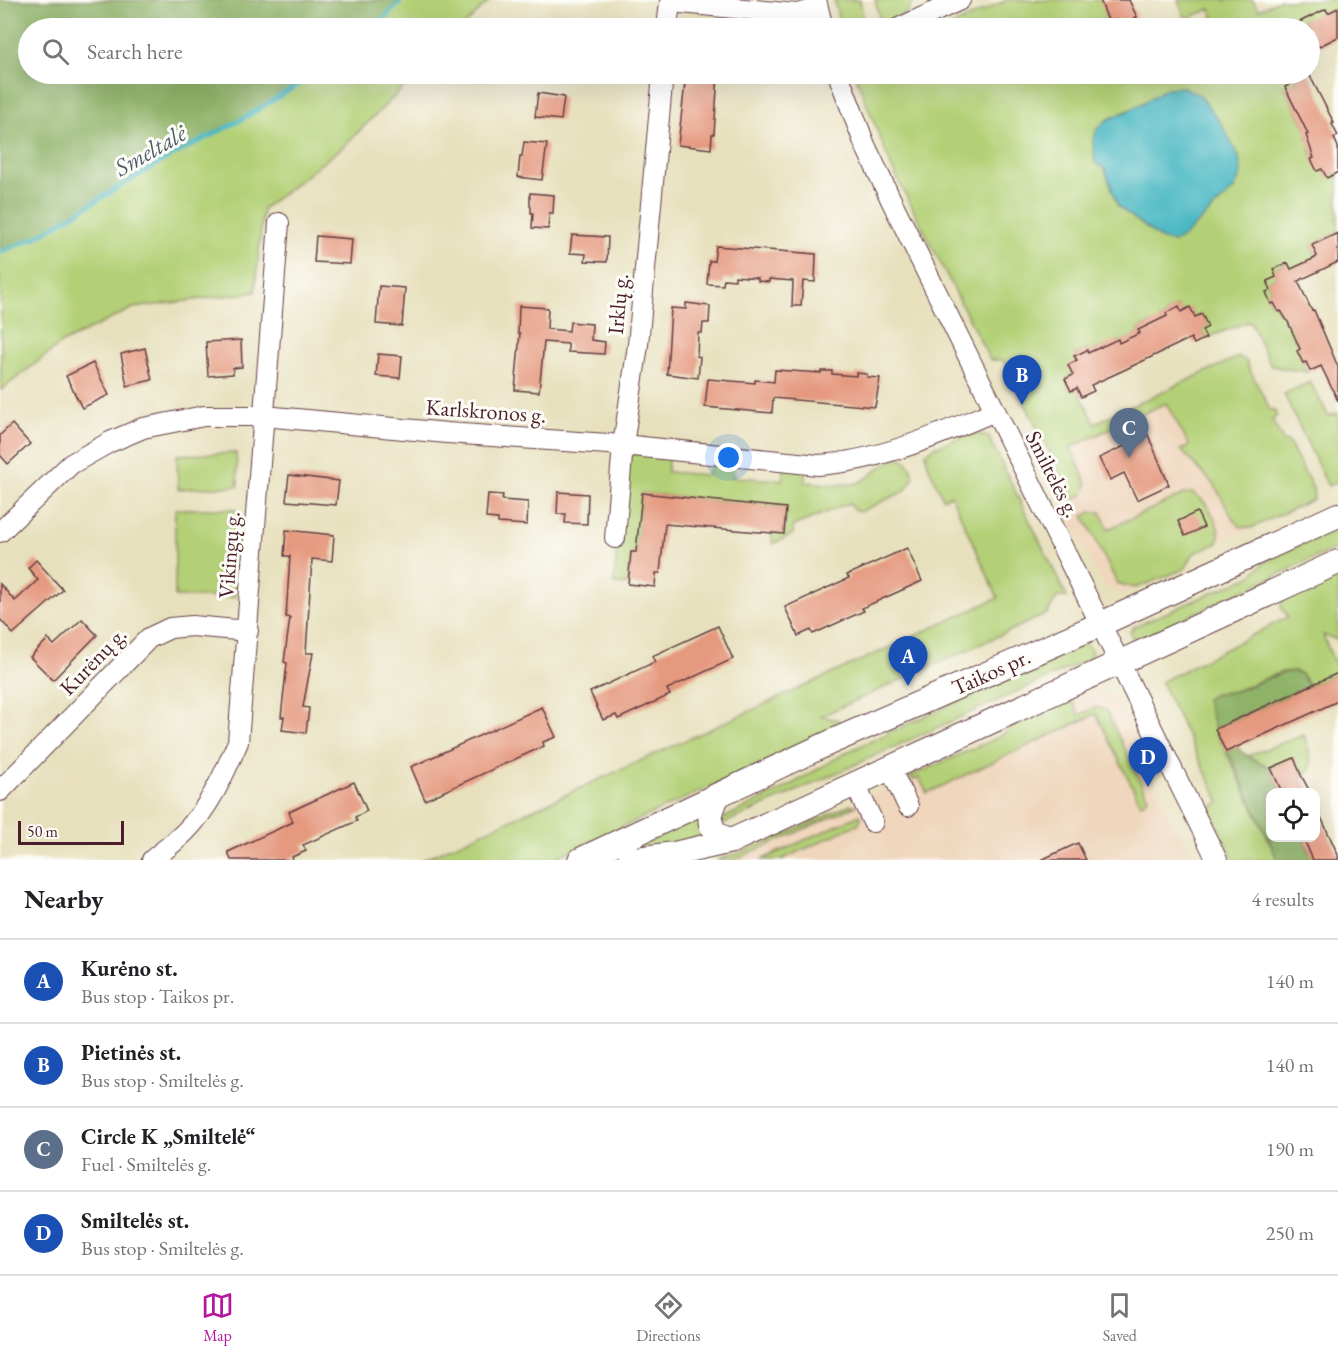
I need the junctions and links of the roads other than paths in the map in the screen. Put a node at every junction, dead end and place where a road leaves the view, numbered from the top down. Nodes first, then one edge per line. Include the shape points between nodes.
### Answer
1 (960, 0) edge
2 (817, 4) edge
3 (669, 18) edge
4 (921, 18) edge
5 (662, 84) edge
6 (841, 84) edge
7 (279, 223) dead end
8 (995, 411) junction
9 (264, 416) junction
10 (623, 445) junction
11 (1338, 515) edge
12 (0, 532) edge
13 (615, 538) dead end
14 (1338, 562) edge
15 (1101, 624) junction
16 (248, 631) junction
17 (1119, 662) junction
18 (890, 768) junction
19 (855, 784) junction
20 (0, 791) edge
21 (718, 795) junction
22 (908, 806) dead end
23 (873, 822) dead end
24 (731, 840) junction
25 (152, 860) edge
26 (580, 860) edge
27 (630, 860) edge
28 (1217, 860) edge

1 - 4 street
2 - 3 street via 797,14 670,2
5 - 10 street, Irklų g. via 638,345
6 - 8 street, Smiltelės g. via 878,174
7 - 9 street, Vikingų g.
8 - 10 street, Karlskronos g. via 889,453 842,463 818,465
8 - 15 street, Smiltelės g.
9 - 10 street, Karlskronos g.
9 - 12 street, Karlskronos g. via 179,420 143,428 110,442 71,464
9 - 16 street, Vikingų g.
10 - 13 street, Irklų g.
11 - 15 main road, Taikos pr.
14 - 17 main road, Taikos pr.
15 - 17 street, Smiltelės g.
15 - 21 main road, Taikos pr.
16 - 20 street, Kurėnų g. via 192,626 170,628 149,638
16 - 25 street, Vikingų g. via 238,742 204,808 185,832
17 - 18 main road, Taikos pr.
17 - 28 street, Smiltelės g.
18 - 19 main road, Taikos pr.
18 - 22 street
19 - 23 street
19 - 24 main road, Taikos pr.
21 - 24 main road via 710,813 710,825
21 - 26 main road, Taikos pr.
24 - 27 main road, Taikos pr.

